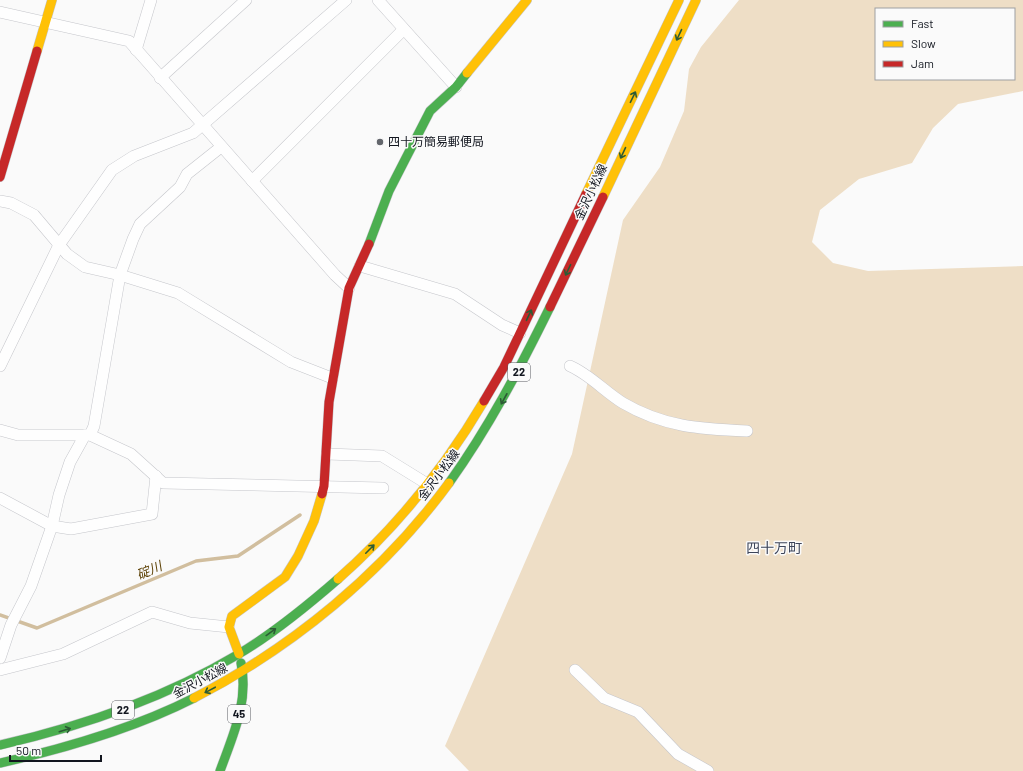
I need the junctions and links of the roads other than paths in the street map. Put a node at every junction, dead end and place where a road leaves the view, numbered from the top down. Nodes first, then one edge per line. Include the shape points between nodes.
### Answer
1 (52, 0) edge
2 (150, 0) edge
3 (246, 0) edge
4 (346, 0) edge
5 (378, 0) edge
6 (527, 0) edge
7 (679, 0) edge
8 (696, 0) edge
9 (0, 12) edge
10 (46, 23) junction
11 (403, 30) junction
12 (136, 50) junction
13 (160, 78) junction
14 (456, 87) junction
15 (203, 126) junction
16 (222, 147) junction
17 (0, 177) edge
18 (252, 181) junction
19 (0, 201) edge
20 (59, 245) junction
21 (360, 266) junction
22 (120, 275) junction
23 (350, 288) junction
24 (520, 333) junction
25 (0, 366) edge
26 (570, 366) dead end
27 (332, 378) junction
28 (0, 430) edge
29 (747, 431) dead end
30 (88, 435) junction
31 (327, 454) junction
32 (156, 476) junction
33 (429, 485) junction
34 (324, 486) junction
35 (383, 488) dead end
36 (0, 498) edge
37 (52, 526) junction
38 (229, 626) junction
39 (238, 654) junction
40 (0, 658) edge
41 (0, 670) edge
42 (576, 670) dead end
43 (244, 671) junction
44 (0, 745) edge
45 (0, 763) edge
46 (220, 771) edge
47 (708, 771) edge

1 - 10 main road
2 - 12 street
3 - 13 street
4 - 15 street
5 - 11 street
6 - 14 main road
24 -> 7 main road, 金沢小松線 / 22
8 -> 43 main road, 金沢小松線 / 22 via 517,375 470,454 429,509 376,565 310,624
9 - 10 street
10 - 12 street via 129,41
10 - 17 main road
11 - 14 street
11 - 18 street
12 - 13 street
13 - 15 street
14 - 21 main road via 430,111 389,191
15 - 16 street
15 - 20 street via 193,133 134,156 112,170
16 - 18 street
16 - 22 street via 187,174 180,187 140,224
18 - 23 street via 334,275
19 - 20 street via 11,203 34,215
20 - 22 street via 86,267
20 - 25 street
21 - 23 main road
21 - 24 street via 455,294 502,325
22 - 27 street via 178,293 292,362
22 - 30 street via 94,426
23 - 27 main road
24 - 33 main road, 金沢小松線 / 22 via 482,406
26 - 29 street via 623,403 666,423 704,430
27 - 31 main road
28 - 30 street via 18,435
30 - 32 street via 131,454
30 - 37 street via 70,462
31 - 33 street via 382,456
31 - 34 main road
32 - 34 street via 164,483
32 - 37 street via 152,514 71,529
39 -> 33 main road, 金沢小松線 / 22 via 295,614 366,554
34 - 35 street
34 - 38 main road via 314,521 291,568 277,585 235,612
36 - 37 street
37 - 40 street via 31,586 11,625
38 - 39 main road
38 - 41 street via 190,623 152,612 63,654
39 - 43 main road, 45
44 -> 39 main road, 金沢小松線 / 22 via 54,733 130,707 204,674
42 - 47 street via 604,698 638,712 678,754
43 -> 45 main road, 金沢小松線 / 22 via 187,702 137,724 62,748
43 - 46 main road, 45 via 244,695

